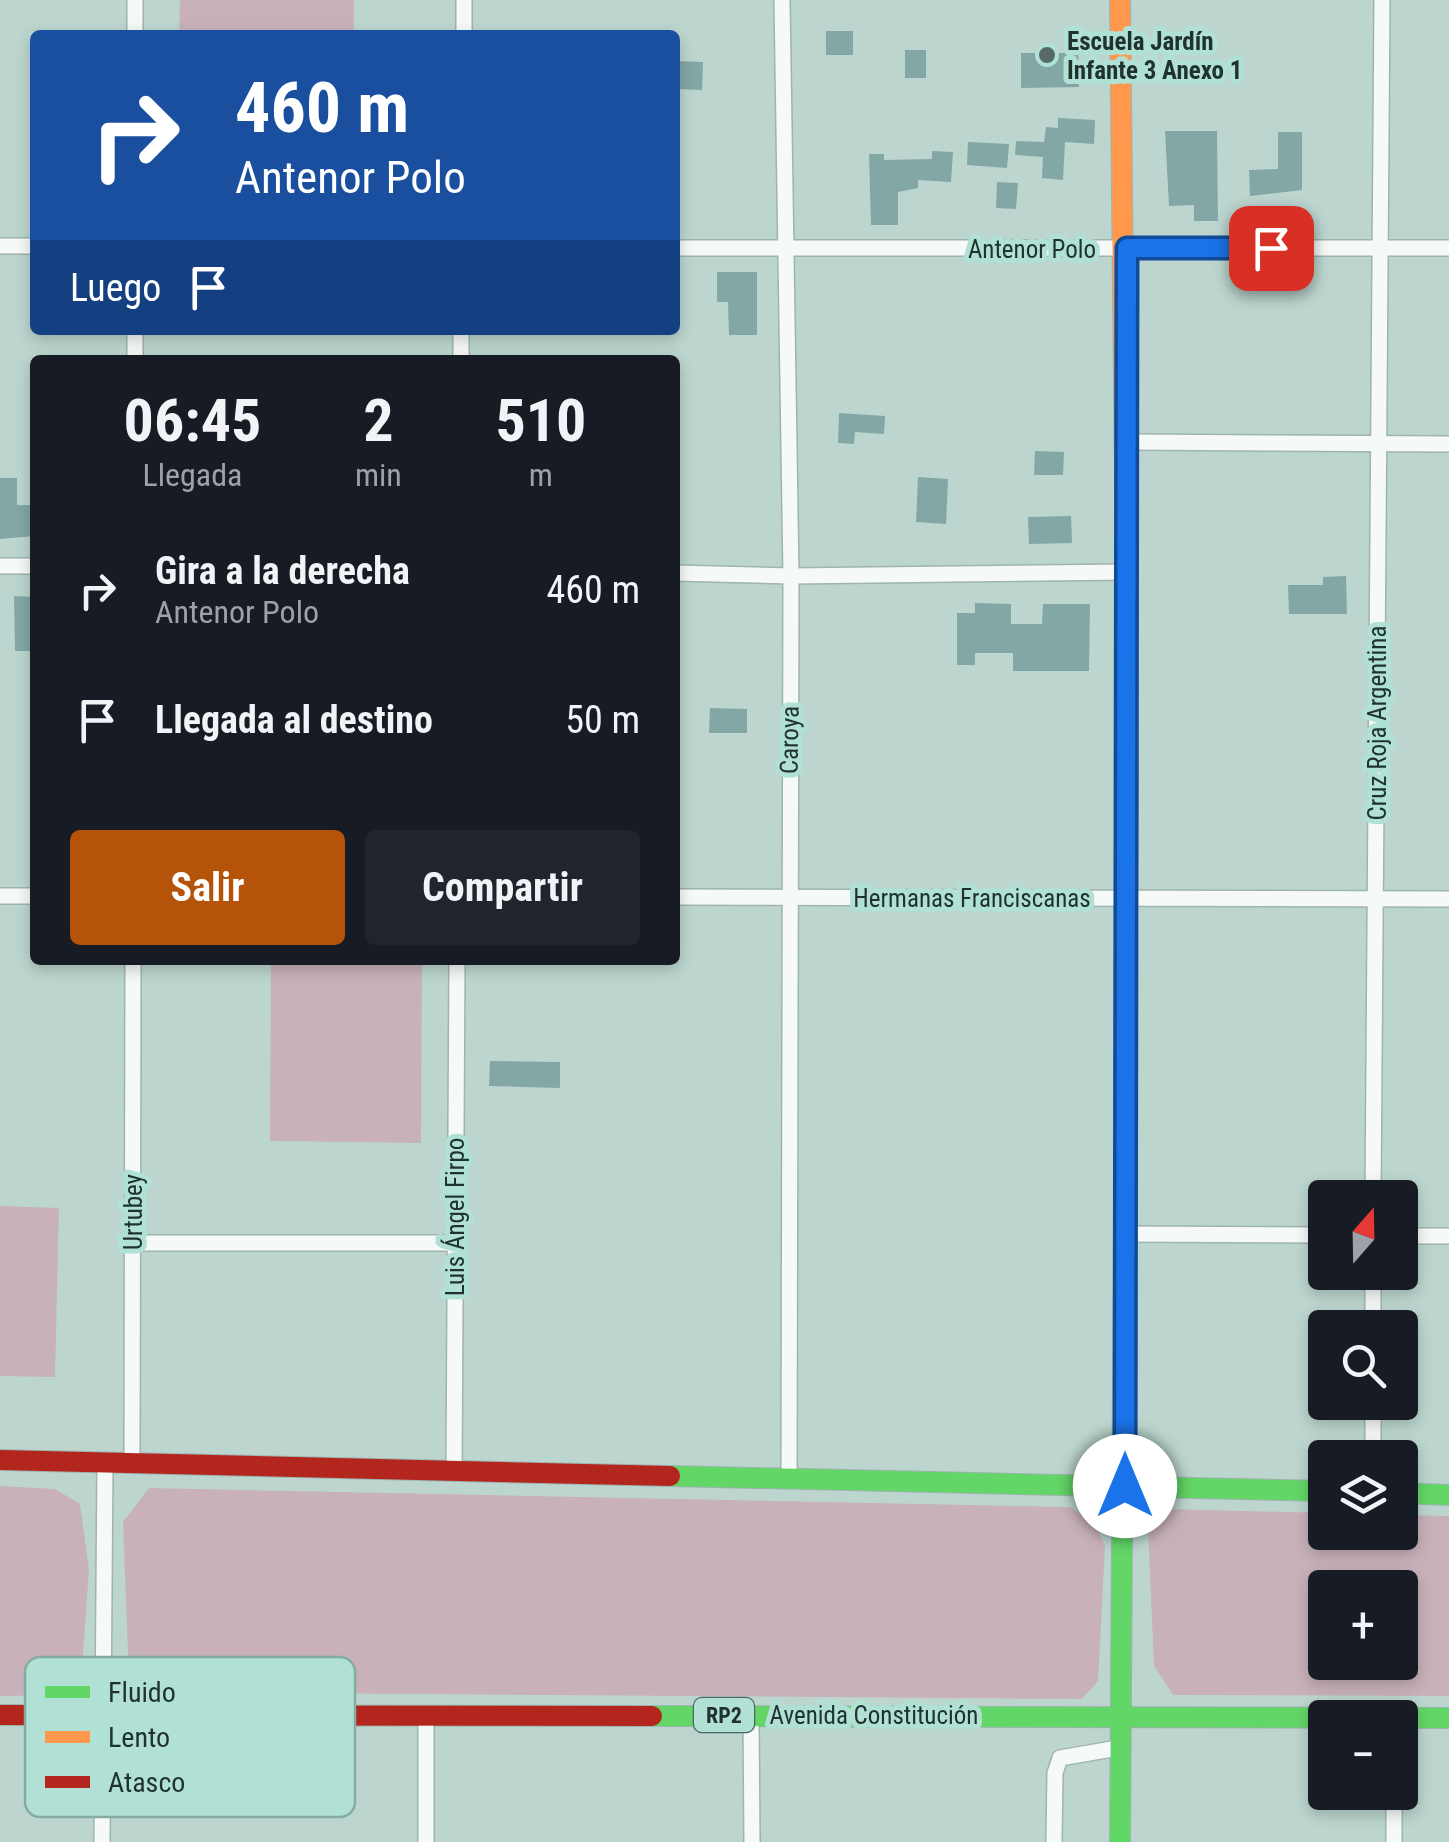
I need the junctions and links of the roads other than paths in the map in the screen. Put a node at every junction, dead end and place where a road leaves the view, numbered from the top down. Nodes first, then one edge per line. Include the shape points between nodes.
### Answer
1 (136, 0) edge
2 (464, 0) edge
3 (782, 0) edge
4 (1120, 0) edge
5 (1382, 0) edge
6 (136, 30) edge
7 (464, 30) edge
8 (0, 246) edge
9 (30, 246) edge
10 (680, 248) edge
11 (1127, 248) junction
12 (1379, 248) junction
13 (1449, 248) edge
14 (787, 249) junction
15 (1129, 442) junction
16 (1378, 442) junction
17 (1449, 444) edge
18 (0, 566) edge
19 (30, 566) edge
20 (1129, 572) junction
21 (680, 573) edge
22 (791, 576) junction
23 (0, 896) edge
24 (30, 896) edge
25 (680, 897) edge
26 (788, 897) junction
27 (1127, 898) junction
28 (1376, 898) junction
29 (1449, 899) edge
30 (134, 965) edge
31 (457, 965) edge
32 (1373, 1180) edge
33 (1124, 1234) junction
34 (1308, 1235) edge
35 (1418, 1236) edge
36 (1449, 1236) edge
37 (455, 1242) junction
38 (133, 1244) junction
39 (0, 1460) edge
40 (105, 1463) junction
41 (132, 1464) junction
42 (454, 1473) junction
43 (788, 1480) junction
44 (1125, 1486) junction
45 (1308, 1491) edge
46 (1418, 1494) edge
47 (1449, 1495) edge
48 (102, 1657) edge
49 (355, 1714) edge
50 (426, 1714) junction
51 (1118, 1714) junction
52 (0, 1715) edge
53 (25, 1715) edge
54 (751, 1715) junction
55 (1308, 1716) edge
56 (1418, 1717) edge
57 (1449, 1718) edge
58 (1118, 1748) junction
59 (1394, 1810) edge
60 (102, 1817) edge
61 (102, 1842) edge
62 (426, 1842) edge
63 (752, 1842) edge
64 (1054, 1842) edge
65 (1120, 1842) edge
66 (1394, 1842) edge

1 - 6 street
2 - 7 street
3 - 14 street, Caroya
4 - 11 main road
5 - 12 street, Cruz Roja Argentina
8 - 9 street
10 - 14 street, Antenor Polo
11 - 12 street, Antenor Polo
11 - 14 street, Antenor Polo
11 - 15 main road
12 - 13 street, Antenor Polo
12 - 16 street, Cruz Roja Argentina
14 - 22 street, Caroya
15 - 16 street
15 - 20 main road
16 - 17 street
16 - 28 street, Cruz Roja Argentina
18 - 19 street
20 - 22 street
20 - 27 main road
21 - 22 street
22 - 26 street, Caroya
23 - 24 street
25 - 26 street, Hermanas Franciscanas
26 - 27 street, Hermanas Franciscanas
26 - 43 street, Caroya
27 - 28 street, Hermanas Franciscanas
27 - 33 main road
28 - 29 street, Hermanas Franciscanas
28 - 32 street, Cruz Roja Argentina
30 - 38 street, Urtubey
31 - 37 street, Luis Ángel Firpo
33 - 34 street
33 - 44 main road
35 - 36 street
37 - 38 street
37 - 42 street, Luis Ángel Firpo
38 - 41 street, Urtubey
39 - 40 main road
40 - 41 main road
40 - 48 street
41 - 42 main road
42 - 43 main road
43 - 44 main road
44 - 45 main road
44 - 51 main road
46 - 47 main road
49 - 50 main road, Avenida Constitución / RP2
50 - 54 main road, Avenida Constitución / RP2
50 - 62 street
51 - 54 main road, Avenida Constitución / RP2
51 - 55 main road, Avenida Constitución / RP2
51 - 58 main road
52 - 53 main road, Avenida Constitución / RP2
54 - 63 street
56 - 57 main road, Avenida Constitución / RP2
58 - 64 street via 1060,1758
58 - 65 main road
59 - 66 street
60 - 61 street

